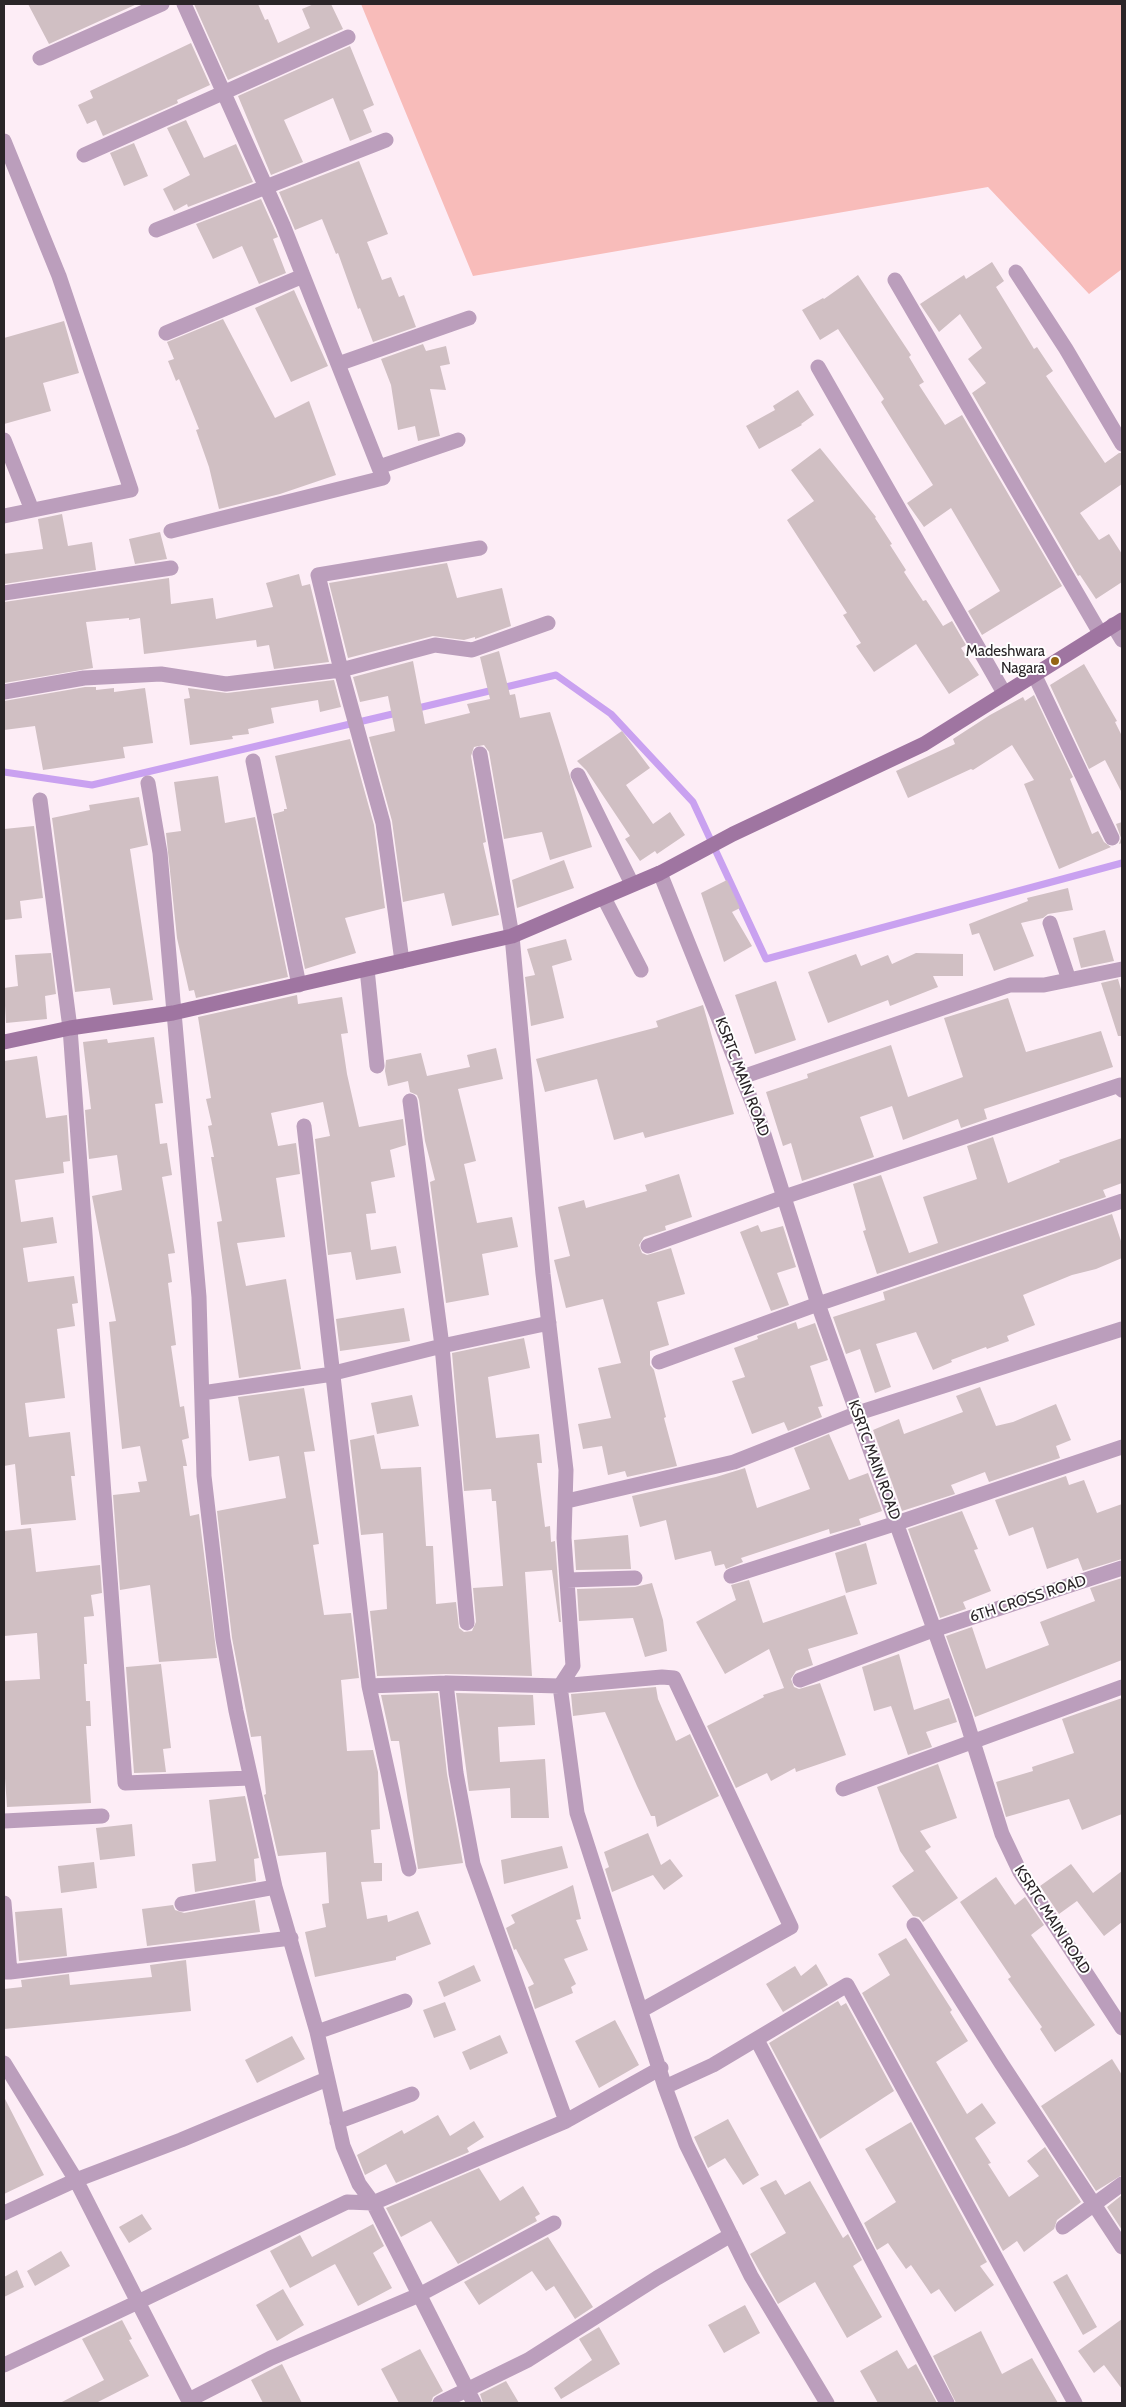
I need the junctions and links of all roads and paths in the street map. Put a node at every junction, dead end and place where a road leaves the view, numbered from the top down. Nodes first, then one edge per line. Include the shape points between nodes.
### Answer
1 (162, 4) edge
2 (184, 4) edge
3 (348, 37) dead end
4 (40, 58) dead end
5 (224, 92) junction
6 (386, 140) dead end
7 (4, 141) edge
8 (84, 155) dead end
9 (266, 187) junction
10 (156, 230) dead end
11 (1016, 272) dead end
12 (303, 276) junction
13 (895, 280) dead end
14 (469, 318) dead end
15 (166, 333) dead end
16 (338, 364) junction
17 (818, 367) dead end
18 (4, 440) edge
19 (458, 440) dead end
20 (1122, 444) edge
21 (379, 467) junction
22 (32, 510) junction
23 (4, 516) edge
24 (171, 531) dead end
25 (480, 548) dead end
26 (170, 568) dead end
27 (4, 593) edge
28 (548, 623) dead end
29 (1112, 626) edge
30 (1122, 640) edge
31 (341, 670) junction
32 (1034, 674) junction
33 (4, 692) edge
34 (1004, 693) junction
35 (480, 754) dead end
36 (252, 761) dead end
37 (578, 775) dead end
38 (148, 783) dead end
39 (40, 800) dead end
40 (1112, 838) dead end
41 (660, 874) junction
42 (632, 884) junction
43 (604, 898) junction
44 (1050, 922) dead end
45 (512, 936) junction
46 (402, 961) junction
47 (367, 969) junction
48 (1122, 969) edge
49 (641, 970) dead end
50 (1069, 980) junction
51 (299, 984) junction
52 (173, 1013) junction
53 (70, 1028) junction
54 (4, 1042) edge
55 (377, 1066) dead end
56 (742, 1076) junction
57 (1122, 1090) edge
58 (410, 1102) dead end
59 (304, 1126) dead end
60 (784, 1197) junction
61 (1122, 1201) edge
62 (648, 1246) dead end
63 (818, 1304) junction
64 (549, 1323) junction
65 (1122, 1329) edge
66 (442, 1346) junction
67 (659, 1362) dead end
68 (334, 1373) junction
69 (202, 1393) junction
70 (858, 1413) junction
71 (1122, 1448) edge
72 (567, 1501) junction
73 (897, 1524) junction
74 (1122, 1568) edge
75 (731, 1576) dead end
76 (635, 1578) dead end
77 (567, 1580) junction
78 (467, 1623) dead end
79 (933, 1630) junction
80 (800, 1680) dead end
81 (446, 1684) junction
82 (369, 1686) junction
83 (560, 1686) junction
84 (1122, 1687) edge
85 (972, 1740) junction
86 (250, 1778) junction
87 (843, 1789) dead end
88 (102, 1816) dead end
89 (4, 1821) edge
90 (409, 1869) dead end
91 (275, 1887) junction
92 (4, 1903) edge
93 (182, 1904) dead end
94 (914, 1925) dead end
95 (291, 1938) junction
96 (7, 1972) edge
97 (405, 2001) dead end
98 (642, 2010) junction
99 (1122, 2028) edge
100 (317, 2032) junction
101 (756, 2040) junction
102 (4, 2063) edge
103 (660, 2068) junction
104 (326, 2078) junction
105 (665, 2086) junction
106 (412, 2094) dead end
107 (337, 2122) junction
108 (566, 2122) junction
109 (76, 2180) junction
110 (1122, 2184) edge
111 (373, 2203) junction
112 (1094, 2204) junction
113 (4, 2213) edge
114 (554, 2223) dead end
115 (1063, 2227) dead end
116 (731, 2235) junction
117 (1122, 2246) edge
118 (419, 2295) junction
119 (138, 2302) junction
120 (4, 2365) edge
121 (466, 2390) junction
122 (189, 2402) edge
123 (440, 2403) edge
124 (474, 2403) edge
125 (827, 2403) edge
126 (947, 2403) edge
127 (1075, 2403) edge

1 - 4 street
2 - 5 street
3 - 5 street
5 - 8 street
5 - 9 street
6 - 9 street
7 - 22 street via 59,276 132,490
9 - 10 street
9 - 12 street
11 - 20 street
12 - 15 street
12 - 16 street
13 - 29 street
14 - 16 street
16 - 21 street
17 - 34 street
18 - 22 street
19 - 21 street
21 - 24 street via 382,478
22 - 23 street
25 - 31 street via 318,575
26 - 27 street
28 - 31 street via 472,650 435,646
29 - 30 street
29 - 32 street
31 - 33 street via 226,684 161,674 84,678
31 - 46 street via 383,823
32 - 34 street
32 - 40 street
34 - 41 street via 924,744 734,834
35 - 45 street
36 - 51 street
37 - 42 street
38 - 52 street via 160,853
39 - 53 street
41 - 42 street
41 - 56 street, KSRTC MAIN ROAD
42 - 43 street
43 - 45 street
43 - 49 street
44 - 50 street
45 - 46 street
45 - 64 street
46 - 47 street
47 - 51 street
47 - 55 street
48 - 50 street
50 - 56 street via 1044,985 1010,985
51 - 52 street
52 - 53 street
52 - 69 street via 199,1297
53 - 54 street
53 - 86 street via 125,1783
56 - 60 street, KSRTC MAIN ROAD
57 - 60 street via 1120,1085
58 - 66 street
59 - 68 street
60 - 62 street
60 - 63 street, KSRTC MAIN ROAD
61 - 63 street
63 - 67 street
63 - 70 street, KSRTC MAIN ROAD
64 - 66 street
64 - 72 street
65 - 70 street
66 - 68 street
66 - 78 street
68 - 69 street
68 - 82 street
69 - 86 street via 204,1476 223,1640
70 - 72 street via 734,1462
70 - 73 street, KSRTC MAIN ROAD
71 - 73 street
72 - 77 street via 564,1538
73 - 75 street
73 - 79 street, KSRTC MAIN ROAD
74 - 79 street, 6TH CROSS ROAD
76 - 77 street
77 - 83 street via 573,1666
79 - 80 street, 6TH CROSS ROAD
79 - 85 street, KSRTC MAIN ROAD
81 - 82 street
81 - 83 street
81 - 108 street via 456,1773 473,1864
82 - 90 street
83 - 98 street via 577,1813
83 - 98 street via 674,1678 791,1927
84 - 85 street
85 - 87 street
85 - 99 street, KSRTC MAIN ROAD via 1002,1834 1020,1872
86 - 91 street
88 - 89 street
91 - 93 street
91 - 95 street
92 - 96 street
94 - 112 street via 985,2040
95 - 96 street
95 - 100 street
97 - 100 street
98 - 103 street
100 - 104 street
101 - 105 street via 713,2065
101 - 126 street
101 - 127 street via 847,1985
102 - 109 street
103 - 105 street
103 - 108 street
104 - 107 street
104 - 109 street via 181,2140
105 - 116 street via 686,2144
106 - 107 street
107 - 111 street via 351,2166
108 - 111 street
109 - 113 street
109 - 119 street
110 - 112 street
111 - 118 street
111 - 119 street via 347,2202
112 - 115 street
112 - 117 street
114 - 118 street
116 - 121 street via 528,2360
116 - 125 street via 751,2276
118 - 121 street
118 - 122 street via 271,2358
119 - 120 street
119 - 122 street
121 - 123 street
121 - 124 street

